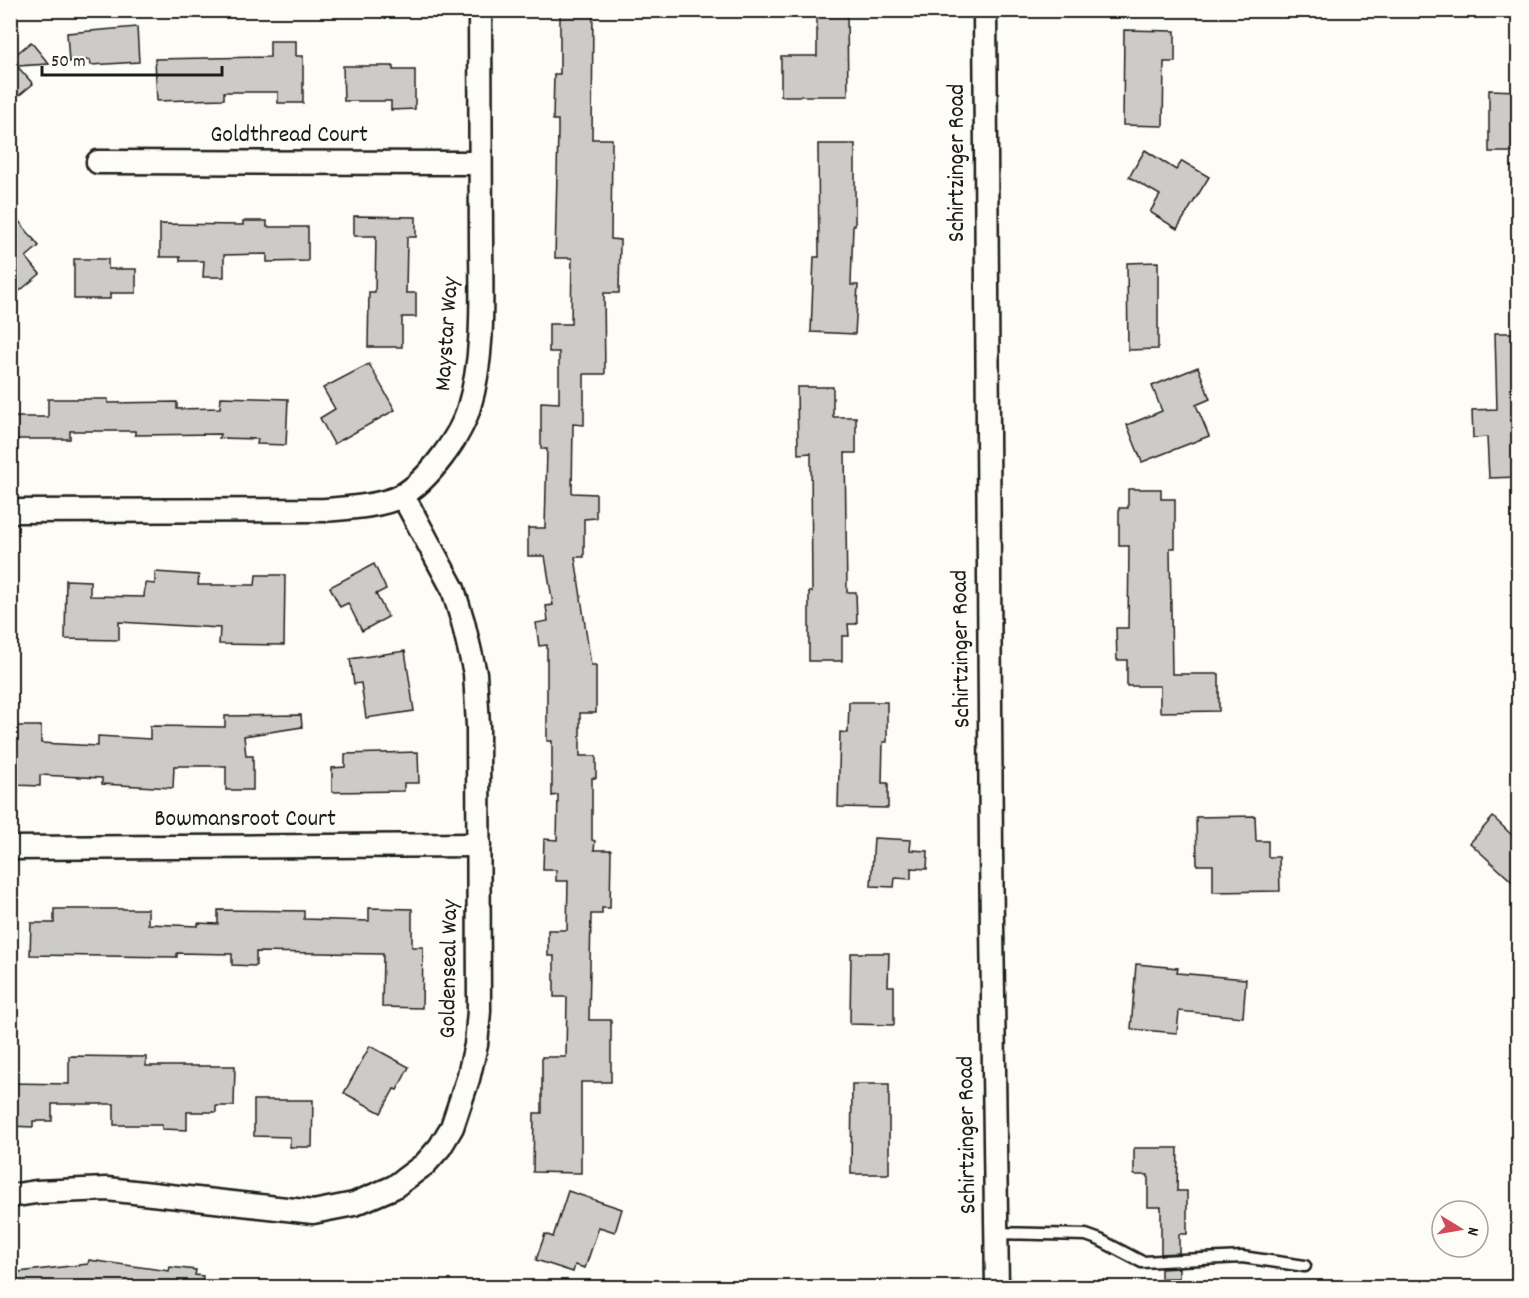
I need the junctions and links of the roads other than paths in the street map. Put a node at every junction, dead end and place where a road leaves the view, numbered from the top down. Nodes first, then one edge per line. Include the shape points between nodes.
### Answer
1 (480, 10) edge
2 (985, 10) edge
3 (98, 162) dead end
4 (480, 163) junction
5 (401, 496) junction
6 (10, 511) edge
7 (479, 845) junction
8 (10, 848) edge
9 (10, 1196) edge
10 (996, 1233) junction
11 (1305, 1266) dead end
12 (997, 1287) edge

1 - 4 street, Maystar Way
2 - 10 street, Schirtzinger Road
3 - 4 street, Goldthread Court
4 - 5 street, Maystar Way via 476,379 469,409 453,443 428,473
5 - 6 street, Maystar Way via 325,510
5 - 7 street, Goldenseal Way via 453,590 476,673
7 - 8 street, Bowmansroot Court
7 - 9 street, Goldenseal Way via 477,1046 452,1127 425,1164 394,1187 354,1204 313,1212 107,1189
10 - 11 lane via 1086,1235 1142,1262 1242,1257
10 - 12 street, Schirtzinger Road

